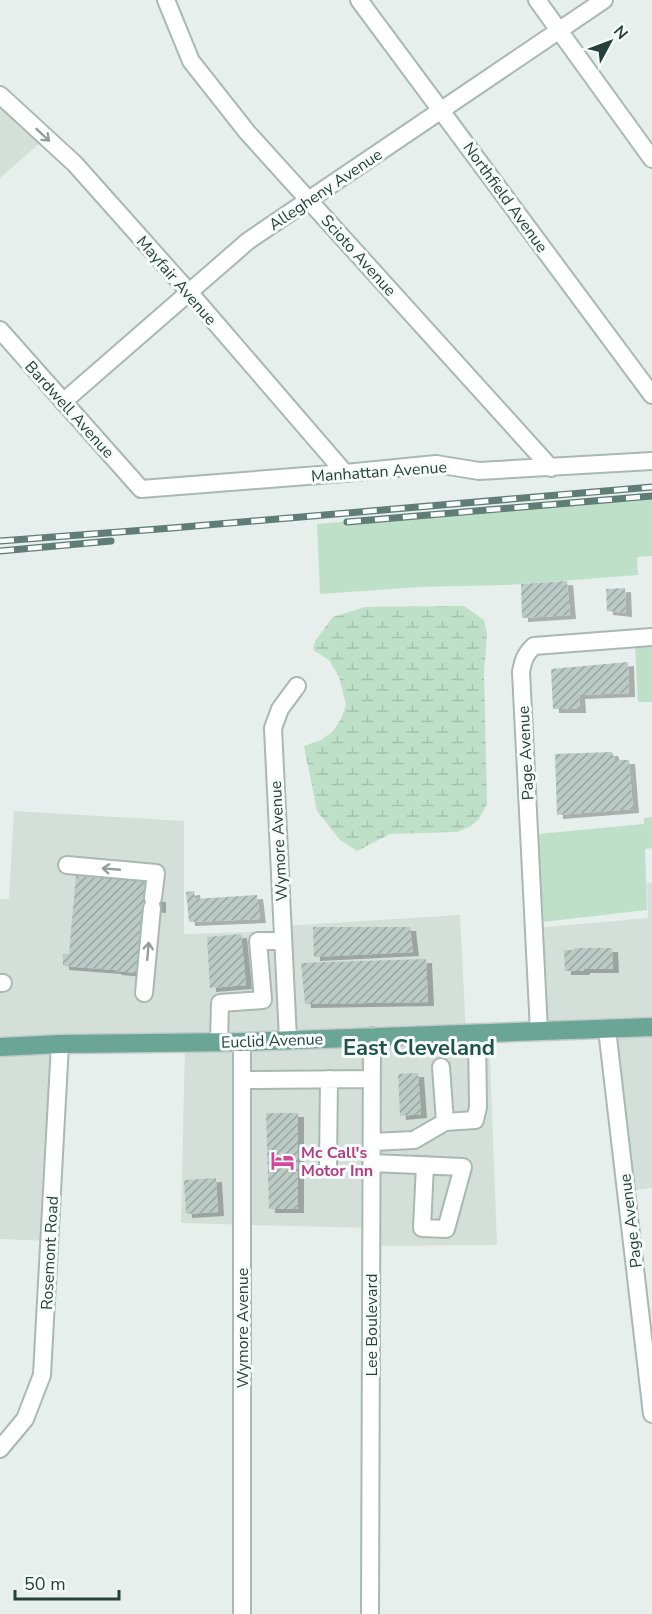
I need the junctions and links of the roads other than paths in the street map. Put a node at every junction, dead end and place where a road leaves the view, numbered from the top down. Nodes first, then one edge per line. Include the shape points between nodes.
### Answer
1 (166, 0) edge
2 (359, 0) edge
3 (537, 0) edge
4 (604, 0) edge
5 (559, 30) junction
6 (0, 95) edge
7 (441, 109) junction
8 (652, 159) edge
9 (310, 201) junction
10 (189, 292) junction
11 (4, 341) edge
12 (652, 395) edge
13 (63, 402) junction
14 (652, 461) edge
15 (551, 468) junction
16 (345, 473) junction
17 (141, 489) joint
18 (652, 637) edge
19 (297, 686) dead end
20 (67, 865) dead end
21 (283, 941) junction
22 (144, 993) dead end
23 (652, 1027) edge
24 (607, 1029) junction
25 (539, 1031) junction
26 (477, 1033) junction
27 (372, 1036) junction
28 (288, 1040) junction
29 (219, 1042) junction
30 (242, 1042) junction
31 (60, 1044) junction
32 (0, 1047) edge
33 (441, 1067) dead end
34 (329, 1079) junction
35 (372, 1079) junction
36 (242, 1080) junction
37 (445, 1122) junction
38 (372, 1142) junction
39 (372, 1163) junction
40 (425, 1165) dead end
41 (328, 1166) dead end
42 (652, 1414) edge
43 (0, 1449) edge
44 (242, 1614) edge
45 (370, 1614) edge

1 - 9 street, Scioto Avenue via 191,61 247,132
2 - 7 street, Northfield Avenue
3 - 5 street
4 - 5 street, Allegheny Avenue
5 - 7 street, Allegheny Avenue
5 - 8 street
6 -> 10 street, Mayfair Avenue via 75,164
7 - 9 street, Allegheny Avenue
7 - 12 street, Northfield Avenue
9 - 10 street, Allegheny Avenue via 249,241
9 - 15 street, Scioto Avenue
10 - 13 street, Allegheny Avenue
10 - 16 street, Mayfair Avenue
11 - 13 street, Bardwell Avenue
13 - 17 street, Bardwell Avenue
14 - 15 street, Manhattan Avenue
15 - 16 street, Manhattan Avenue via 479,471 436,464
16 - 17 street, Manhattan Avenue
18 - 25 street, Page Avenue via 534,646 522,663
19 - 21 street, Wymore Avenue via 280,709 273,728
22 -> 20 street via 156,873
21 - 28 street, Wymore Avenue
21 - 29 street via 258,941 263,1000 220,1003
23 - 24 main road, Euclid Avenue
24 - 25 main road, Euclid Avenue
24 - 42 street, Page Avenue
25 - 26 main road, Euclid Avenue
26 - 27 main road, Euclid Avenue
26 - 37 street via 475,1120
27 - 28 main road, Euclid Avenue
27 - 35 street, Lee Boulevard
28 - 30 main road, Euclid Avenue
29 - 30 main road, Euclid Avenue
29 - 31 main road, Euclid Avenue
30 - 36 street, Wymore Avenue
31 - 32 main road, Euclid Avenue
31 - 43 street, Rosemont Road via 42,1375 26,1419
33 - 37 street
34 - 35 street
34 - 36 street
34 - 41 street
35 - 38 street, Lee Boulevard
36 - 44 street, Wymore Avenue
37 - 38 street via 414,1140
38 - 39 street, Lee Boulevard
39 - 40 street
39 - 45 street, Lee Boulevard

